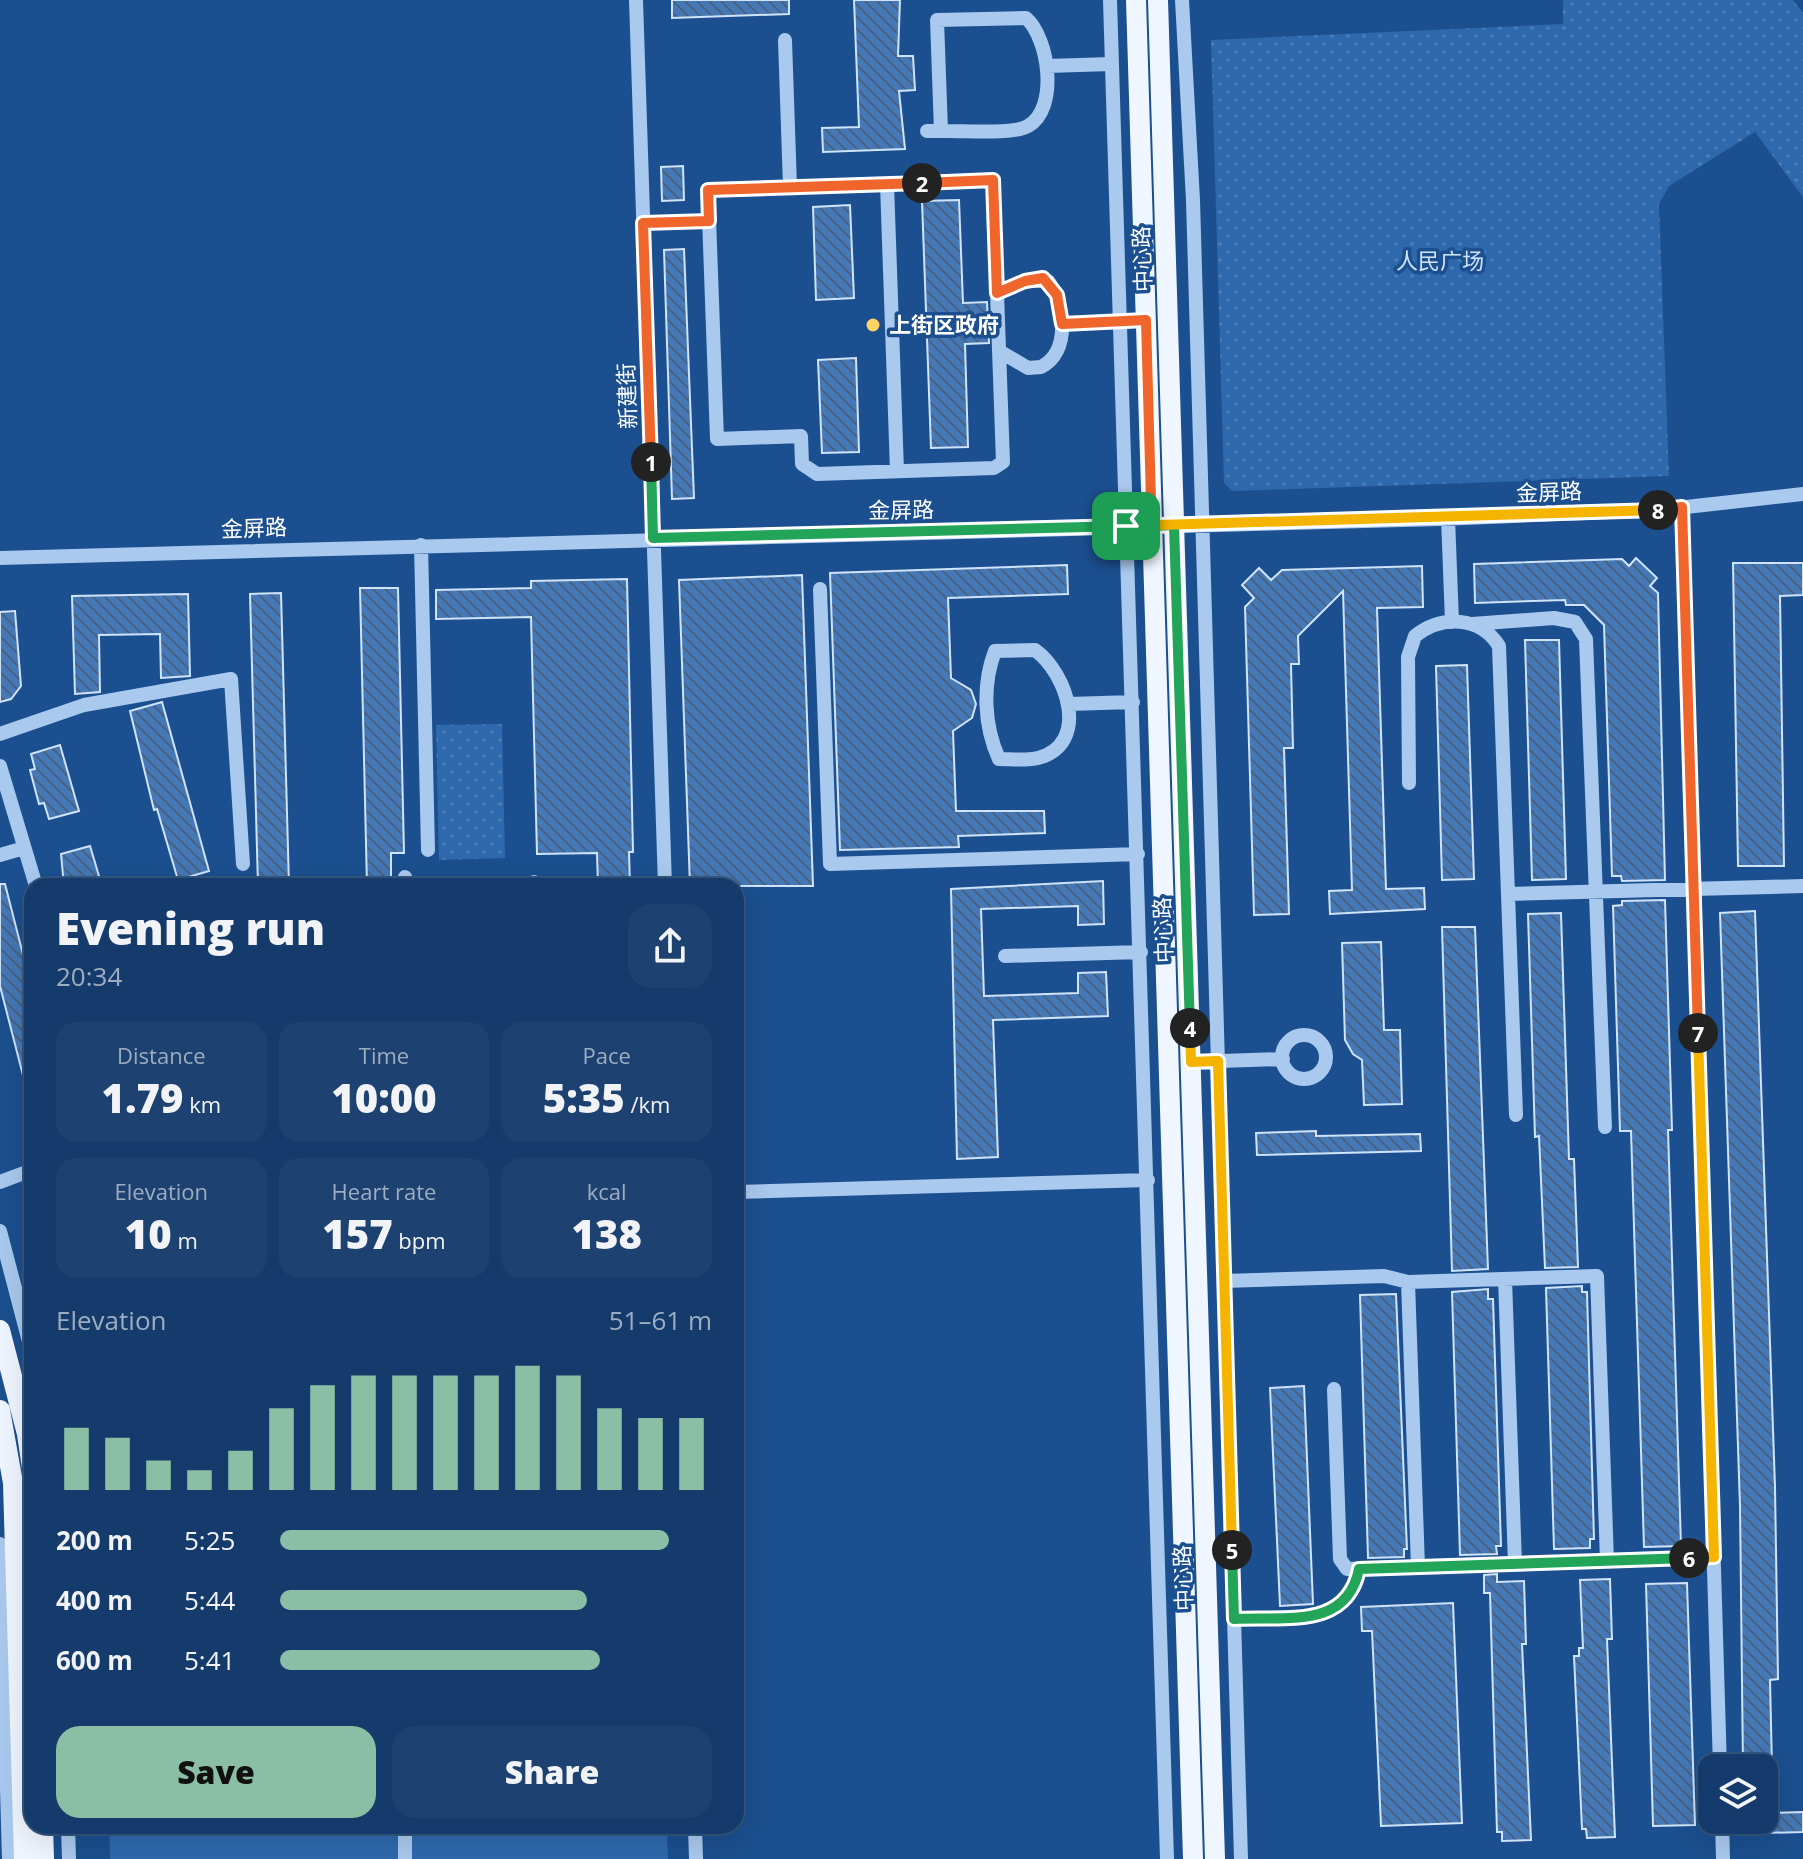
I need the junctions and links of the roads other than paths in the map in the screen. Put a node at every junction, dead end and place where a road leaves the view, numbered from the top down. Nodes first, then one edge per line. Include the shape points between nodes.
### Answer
1 (636, 0) edge
2 (1110, 0) edge
3 (1136, 0) edge
4 (1158, 0) edge
5 (1182, 0) edge
6 (785, 40) dead end
7 (1111, 64) junction
8 (1047, 66) junction
9 (887, 184) junction
10 (790, 187) junction
11 (709, 221) junction
12 (643, 223) junction
13 (997, 293) junction
14 (1146, 320) junction
15 (1120, 321) junction
16 (1062, 324) junction
17 (999, 351) junction
18 (897, 471) junction
19 (1803, 494) edge
20 (1682, 507) junction
21 (1448, 518) junction
22 (1203, 524) junction
23 (1174, 525) junction
24 (1126, 526) junction
25 (1152, 526) junction
26 (653, 538) junction
27 (421, 545) junction
28 (0, 558) edge
29 (820, 589) dead end
30 (1452, 622) junction
31 (1472, 624) junction
32 (1133, 702) junction
33 (1069, 704) junction
34 (0, 734) edge
35 (0, 766) edge
36 (1409, 783) dead end
37 (24, 848) junction
38 (428, 850) dead end
39 (1138, 854) junction
40 (0, 855) edge
41 (243, 864) dead end
42 (33, 878) edge
43 (665, 878) edge
44 (1803, 886) edge
45 (1694, 889) junction
46 (1597, 892) junction
47 (1508, 894) junction
48 (1141, 952) junction
49 (1005, 956) dead end
50 (1283, 1059) dead end
51 (1218, 1061) junction
52 (1191, 1062) junction
53 (1516, 1115) dead end
54 (1605, 1127) dead end
55 (24, 1173) edge
56 (1148, 1180) junction
57 (0, 1182) edge
58 (744, 1192) edge
59 (0, 1231) edge
60 (1505, 1279) junction
61 (1224, 1281) junction
62 (1408, 1282) junction
63 (24, 1322) edge
64 (0, 1330) edge
65 (1334, 1389) dead end
66 (0, 1410) edge
67 (24, 1422) edge
68 (0, 1544) edge
69 (1714, 1557) junction
70 (1607, 1561) junction
71 (1515, 1564) junction
72 (1418, 1567) junction
73 (1359, 1569) junction
74 (1234, 1619) junction
75 (1720, 1754) edge
76 (43, 1834) edge
77 (68, 1834) edge
78 (405, 1834) edge
79 (695, 1834) edge
80 (1722, 1834) edge
81 (9, 1859) edge
82 (24, 1859) edge
83 (44, 1859) edge
84 (69, 1859) edge
85 (405, 1859) edge
86 (696, 1859) edge
87 (1167, 1859) edge
88 (1193, 1859) edge
89 (1215, 1859) edge
90 (1241, 1859) edge
91 (1723, 1859) edge

1 - 12 street, 新建街
2 - 7 street
3 - 14 main road, 中心路
4 - 23 main road, 中心路
5 - 22 street
6 - 10 street
7 - 8 street
7 - 15 street
8 - 8 street via 1045,97 1029,126 934,131 937,20 1026,18 1040,35
9 - 10 street
9 - 13 street via 993,180
9 - 18 street
10 - 11 street via 708,190
11 - 12 street
11 - 18 street via 717,439 801,436 802,464 817,474
12 - 26 street, 新建街
13 - 16 street via 1043,278 1057,295
13 - 17 street
14 - 15 street
14 - 25 main road, 中心路
15 - 16 street
15 - 24 street
16 - 17 street via 1057,350 1041,367 1028,368
17 - 18 street via 1003,462 994,468
19 - 20 street, 金屏路
20 - 21 street, 金屏路
20 - 45 street
21 - 22 street, 金屏路
21 - 30 street
22 - 23 street, 金屏路
22 - 51 street
23 - 25 street, 金屏路
23 - 52 main road, 中心路
24 - 25 street, 金屏路
24 - 26 street, 金屏路
24 - 32 street
25 - 88 main road, 中心路
26 - 27 street, 金屏路
26 - 43 street, 新建街
27 - 28 street, 金屏路
27 - 38 street
29 - 39 street via 830,864
30 - 31 street
30 - 36 street via 1432,625 1415,636 1408,657
31 - 46 street via 1554,618 1575,622 1586,639
31 - 47 street via 1499,646
32 - 33 street
32 - 39 street
33 - 33 street via 1065,732 1056,747 1039,758 999,759 991,742 987,705 995,651 1035,650 1052,662
34 - 41 street via 84,705 231,679
35 - 37 street
37 - 40 street
37 - 42 street
39 - 48 street
44 - 45 street
45 - 46 street
45 - 69 street
46 - 47 street
46 - 54 street
47 - 53 street
48 - 49 street
48 - 56 street
50 - 51 street
51 - 52 street
51 - 61 street
52 - 89 main road, 中心路
55 - 57 street
56 - 58 street
56 - 87 street
59 - 63 street
60 - 62 street
60 - 70 street via 1597,1276
60 - 71 street
61 - 62 street via 1384,1276
61 - 74 street
62 - 72 street
64 - 67 main road
65 - 73 street via 1340,1559 1347,1569
66 - 82 main road via 13,1483
68 - 81 street
69 - 70 street
69 - 75 street
70 - 71 street
71 - 72 street
72 - 73 street
73 - 74 street via 1355,1590 1333,1610
74 - 90 street
76 - 83 main road
77 - 84 street
78 - 85 street
79 - 86 street
80 - 91 street

